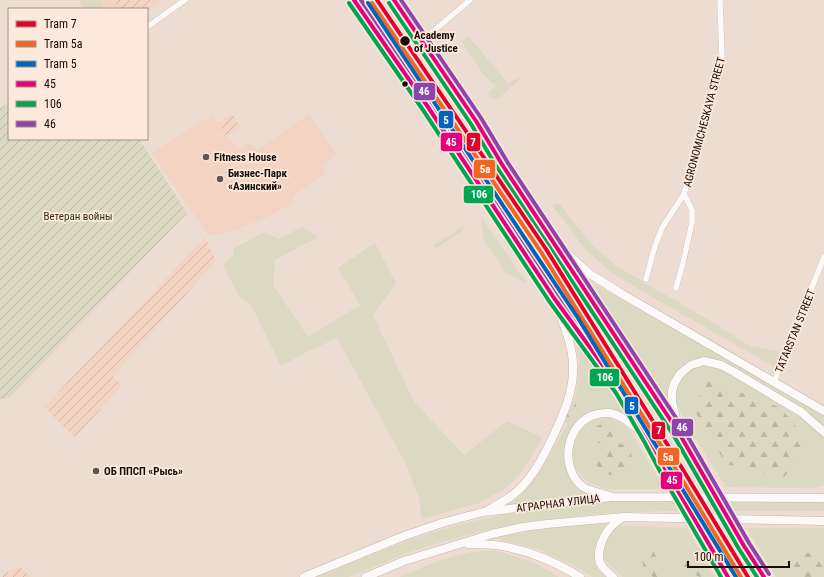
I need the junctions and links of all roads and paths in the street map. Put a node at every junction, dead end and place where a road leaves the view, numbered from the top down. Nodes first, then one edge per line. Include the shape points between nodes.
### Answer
1 (185, 0) edge
2 (354, 0) edge
3 (394, 0) edge
4 (470, 0) edge
5 (720, 0) edge
6 (148, 25) edge
7 (422, 41) junction
8 (684, 194) junction
9 (552, 239) junction
10 (824, 257) edge
11 (646, 279) dead end
12 (676, 288) dead end
13 (554, 298) junction
14 (774, 382) junction
15 (824, 411) edge
16 (824, 432) edge
17 (679, 433) junction
18 (650, 440) junction
19 (824, 491) edge
20 (612, 497) junction
21 (814, 497) junction
22 (824, 498) edge
23 (483, 512) junction
24 (624, 517) junction
25 (824, 521) edge
26 (457, 544) junction
27 (716, 556) junction
28 (304, 577) edge
29 (366, 577) edge
30 (580, 577) edge
31 (613, 577) edge
32 (722, 577) edge
33 (728, 577) edge
34 (764, 577) edge

1 - 6 street
2 - 13 main road
3 - 7 main road
4 - 7 street
5 - 8 street, AGRONOMICHESKAYA STREET via 720,67
7 - 9 main road
8 - 11 street via 662,228
8 - 12 street, AGRONOMICHESKAYA STREET via 692,210 692,222
9 - 14 main road via 590,274
9 - 17 main road
10 - 14 street, TATARSTAN STREET
13 - 18 main road via 621,390
13 - 23 main road via 571,349 573,382 569,398 541,461 527,481 511,496
14 - 15 main road
16 - 17 main road via 801,412 734,372 721,365 704,361 691,365 680,374 674,384 672,402
17 - 34 main road, bridge
18 - 20 main road via 632,425 610,413 592,415 580,424 572,436 568,460 577,480 584,488
18 - 27 main road, bridge
19 - 21 main road
20 - 21 main road, АГРАРНАЯ УЛИЦА
20 - 23 main road, АГРАРНАЯ УЛИЦА
21 - 22 main road, АГРАРНАЯ УЛИЦА
23 - 28 main road, АГРАРНАЯ УЛИЦА via 404,536
24 - 25 main road, АГРАРНАЯ УЛИЦА
24 - 26 main road, АГРАРНАЯ УЛИЦА via 523,527
24 - 31 main road via 613,524 600,547 600,563
26 - 29 main road, АГРАРНАЯ УЛИЦА via 404,561
26 - 30 main road via 502,546 534,554
27 - 32 main road
27 - 33 main road

